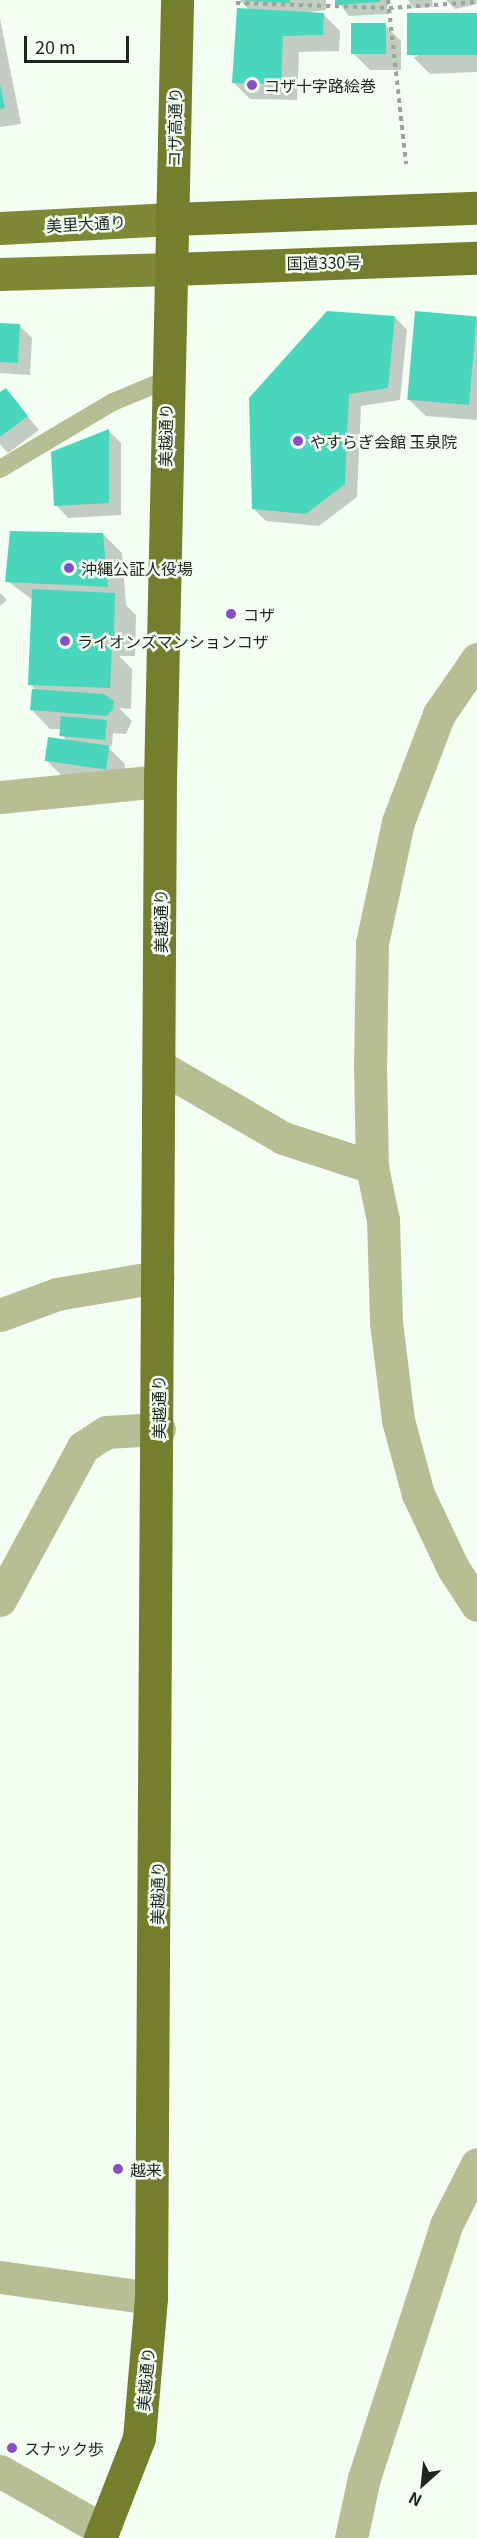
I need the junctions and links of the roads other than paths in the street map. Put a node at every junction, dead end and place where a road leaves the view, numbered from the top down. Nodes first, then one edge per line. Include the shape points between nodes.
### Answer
1 (177, 0) edge
2 (477, 208) edge
3 (171, 219) junction
4 (0, 228) edge
5 (477, 258) edge
6 (171, 269) junction
7 (0, 274) edge
8 (166, 380) junction
9 (0, 469) edge
10 (477, 659) edge
11 (160, 781) junction
12 (0, 797) edge
13 (159, 1066) junction
14 (372, 1167) junction
15 (158, 1277) junction
16 (0, 1315) edge
17 (159, 1429) junction
18 (0, 1600) edge
19 (477, 1605) edge
20 (477, 2164) edge
21 (0, 2277) edge
22 (152, 2298) junction
23 (0, 2471) edge
24 (102, 2534) edge
25 (351, 2538) edge

1 - 3 highway, コザ高通り
2 - 3 highway
3 - 4 main road, 美里大通り
3 - 6 highway, コザ高通り
5 - 6 highway, 国道330号
6 - 7 main road
6 - 8 highway, 美越通り
8 - 9 lane via 113,402
8 - 11 highway, 美越通り
10 - 14 street via 439,714 402,811 372,944
11 - 12 street
11 - 13 highway, 美越通り
13 - 14 street via 283,1138
13 - 15 highway, 美越通り
14 - 19 street via 383,1220 386,1322 399,1420 418,1494 453,1569
15 - 16 street via 57,1294
15 - 17 highway, 美越通り
17 - 18 street via 106,1432 83,1447
17 - 22 highway, 美越通り
20 - 25 street via 446,2225 364,2478
21 - 22 street
22 - 24 highway, 美越通り via 139,2438
23 - 24 street

